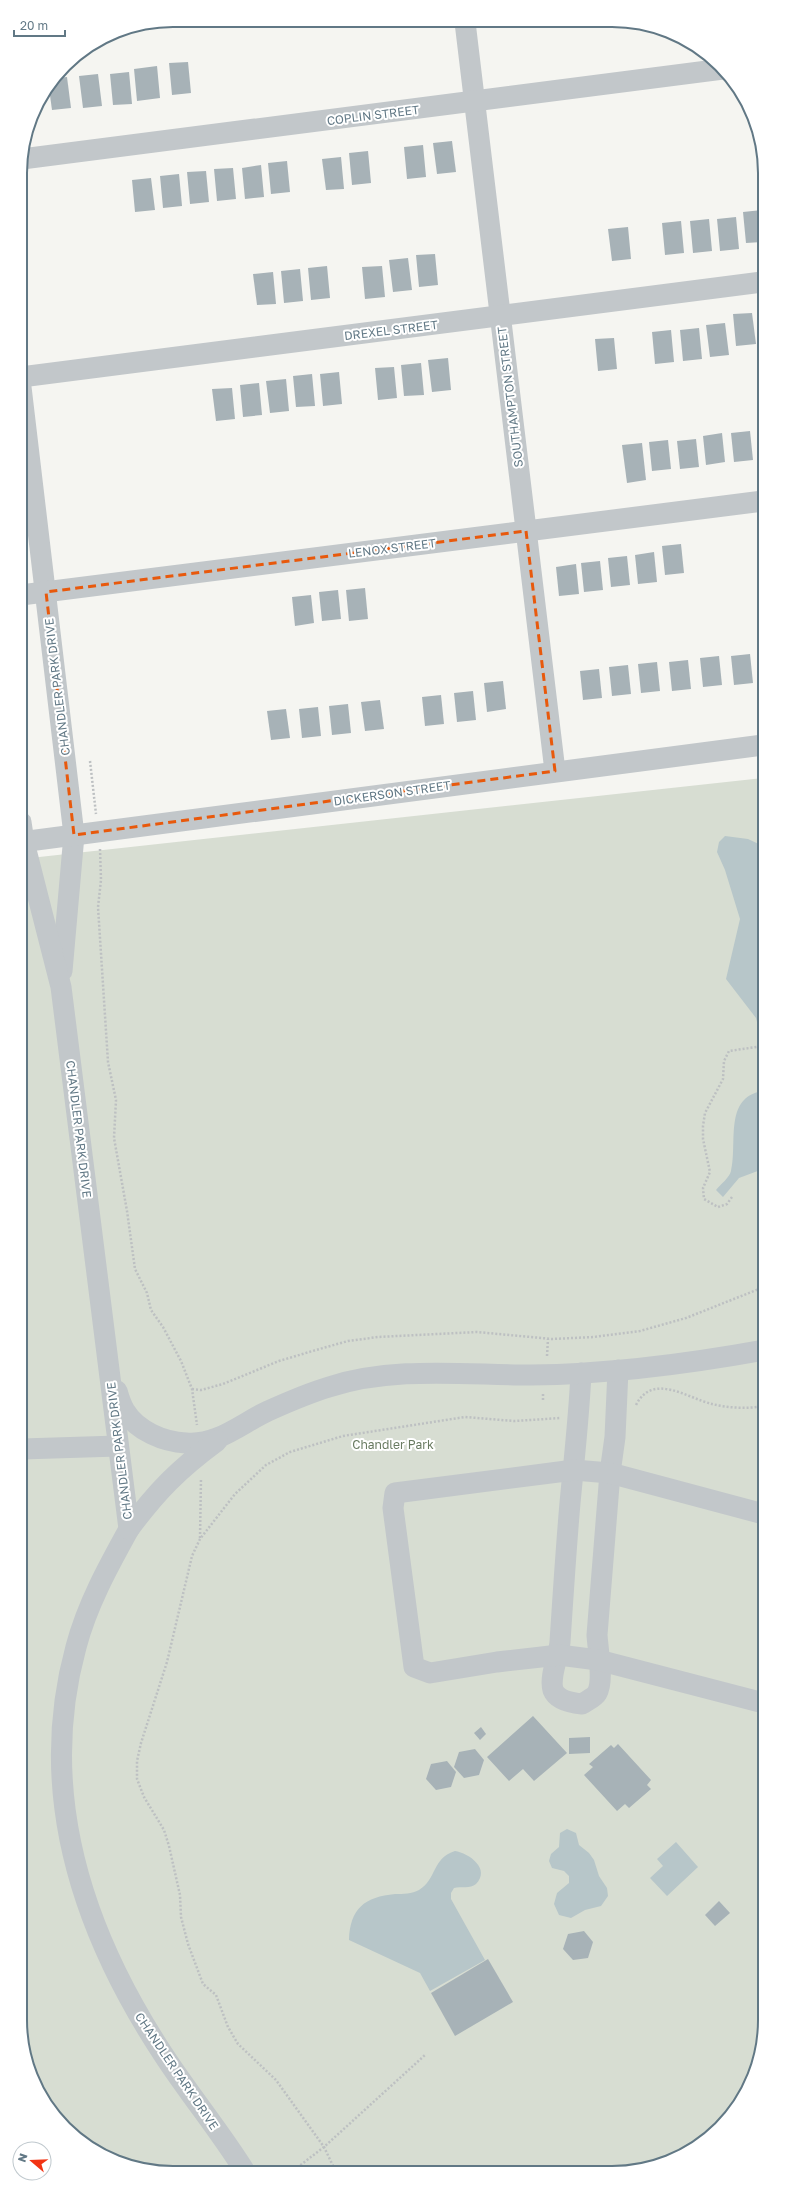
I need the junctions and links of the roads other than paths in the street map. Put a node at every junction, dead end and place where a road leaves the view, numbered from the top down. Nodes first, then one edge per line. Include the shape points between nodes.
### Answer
1 (466, 27) edge
2 (715, 70) edge
3 (474, 102) junction
4 (28, 158) edge
5 (758, 283) edge
6 (500, 316) junction
7 (27, 376) edge
8 (27, 436) edge
9 (758, 502) edge
10 (526, 531) junction
11 (46, 592) junction
12 (27, 594) edge
13 (758, 746) edge
14 (555, 771) junction
15 (27, 835) edge
16 (74, 835) junction
17 (27, 854) edge
18 (61, 987) junction
19 (758, 1351) edge
20 (618, 1370) junction
21 (110, 1373) junction
22 (581, 1373) junction
23 (118, 1446) junction
24 (199, 1448) junction
25 (27, 1449) edge
26 (574, 1470) junction
27 (610, 1473) junction
28 (758, 1512) edge
29 (128, 1528) junction
30 (559, 1655) junction
31 (598, 1660) junction
32 (758, 1701) edge
33 (241, 2166) edge

1 - 3 street, SOUTHAMPTON STREET
2 - 3 street, COPLIN STREET
3 - 4 street, COPLIN STREET
3 - 6 street, SOUTHAMPTON STREET
5 - 6 street, DREXEL STREET
6 - 7 street, DREXEL STREET
6 - 10 street, SOUTHAMPTON STREET
8 - 11 street, CHANDLER PARK DRIVE
9 - 10 street, LENOX STREET
10 - 11 street, LENOX STREET
10 - 14 street, SOUTHAMPTON STREET
11 - 12 street, LENOX STREET
11 - 16 street, CHANDLER PARK DRIVE
13 - 14 street, DICKERSON STREET
14 - 16 street, DICKERSON STREET
15 - 16 street, DICKERSON STREET
16 - 18 street, CHANDLER PARK DRIVE
17 - 18 street, CHANDLER PARK DRIVE
18 - 21 street, CHANDLER PARK DRIVE
19 - 20 street via 678,1364
20 - 22 street
20 - 27 street via 615,1437
21 - 23 street, CHANDLER PARK DRIVE
21 - 24 street via 125,1411 137,1424 153,1435
22 - 24 street via 415,1374 359,1379 329,1387 267,1411
22 - 26 street
23 - 25 street
23 - 29 street, CHANDLER PARK DRIVE
24 - 29 street
26 - 27 street
26 - 30 street
26 - 30 street via 395,1493 393,1508 414,1667 430,1673
27 - 28 street
27 - 31 street via 597,1635
29 - 33 street, CHANDLER PARK DRIVE via 87,1613 68,1682 62,1726 61,1764 72,1852 88,1908 130,2000 163,2054
30 - 31 street
30 - 31 street via 552,1682 554,1691 570,1702 582,1704 597,1694 602,1677
31 - 32 street

